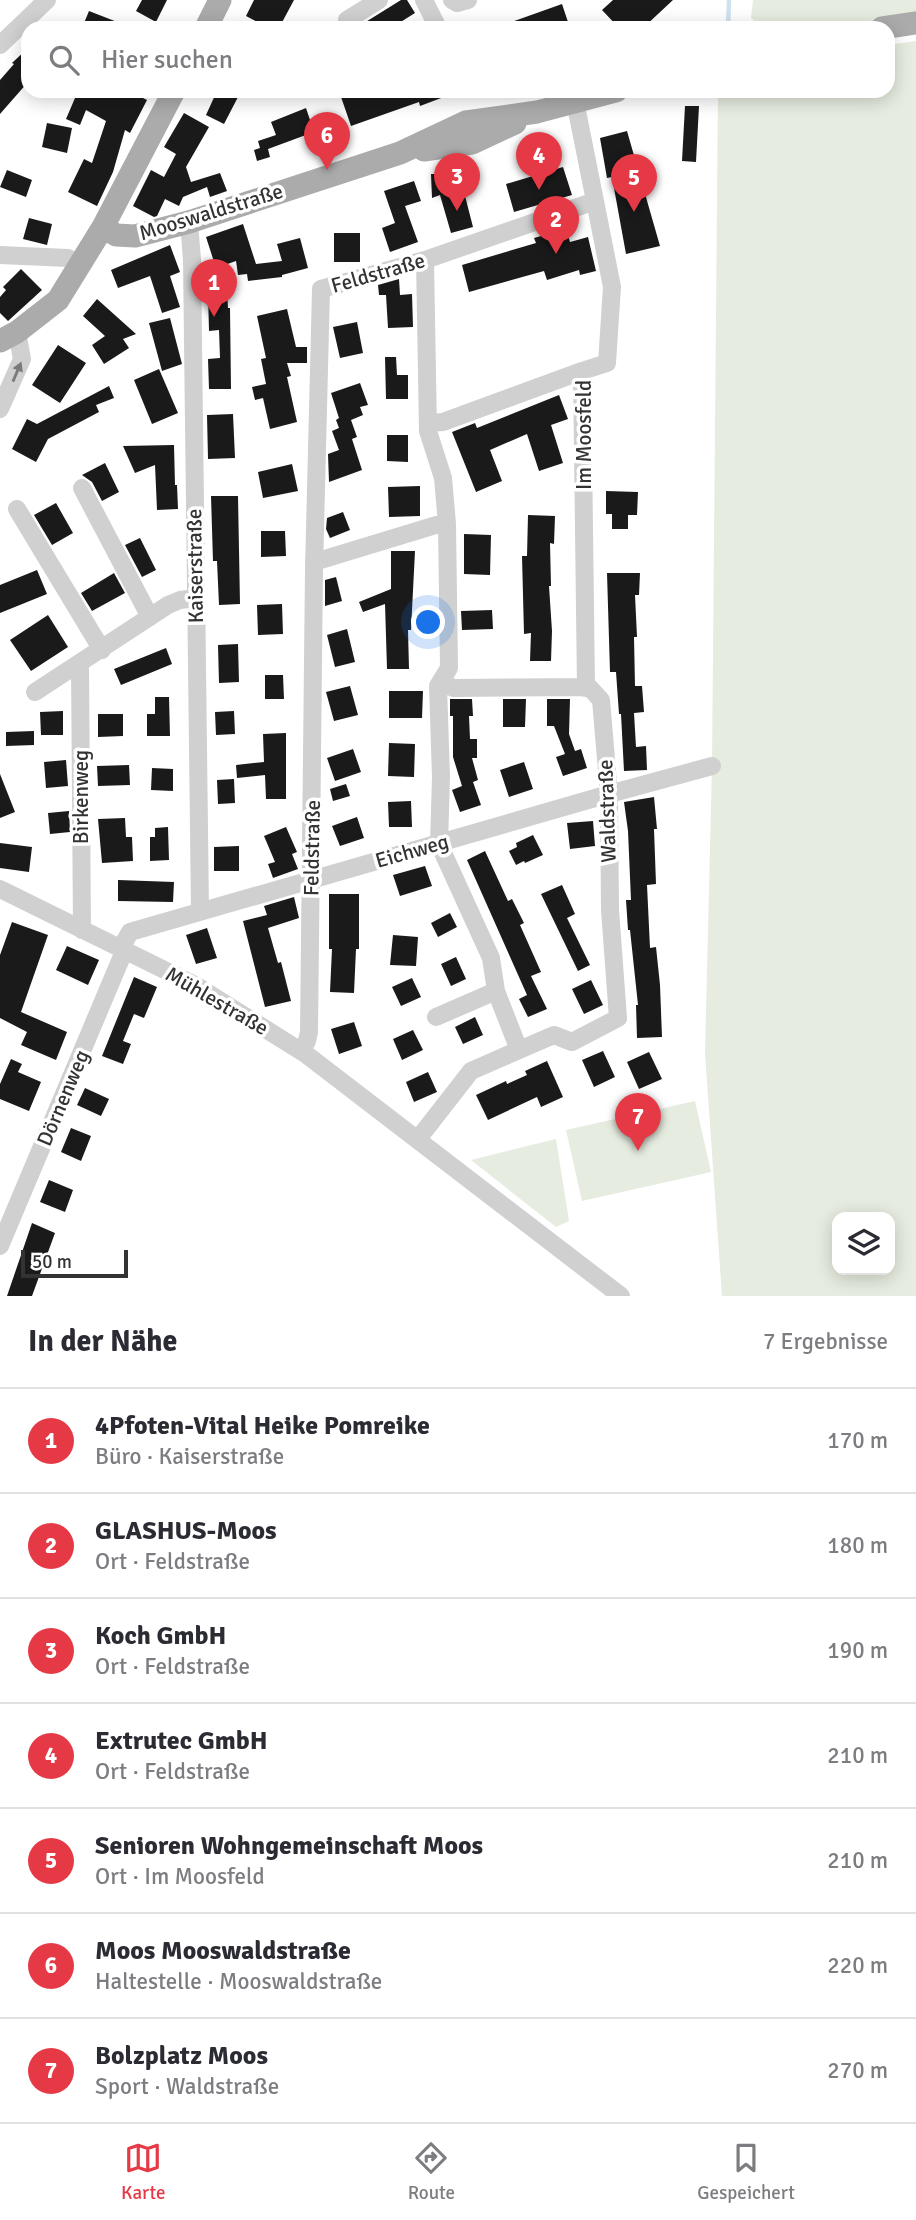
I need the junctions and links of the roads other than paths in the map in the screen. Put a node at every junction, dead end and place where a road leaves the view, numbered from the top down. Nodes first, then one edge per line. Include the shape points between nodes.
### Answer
1 (47, 0) edge
2 (220, 0) edge
3 (379, 0) edge
4 (424, 0) edge
5 (452, 0) edge
6 (468, 0) edge
7 (347, 20) dead end
8 (25, 21) edge
9 (210, 21) edge
10 (434, 21) edge
11 (916, 23) edge
12 (21, 25) edge
13 (895, 26) edge
14 (0, 45) edge
15 (170, 98) edge
16 (590, 98) edge
17 (575, 102) junction
18 (595, 201) junction
19 (189, 222) junction
20 (103, 227) junction
21 (0, 255) edge
22 (425, 260) junction
23 (82, 265) junction
24 (8, 337) edge
25 (582, 371) junction
26 (0, 409) edge
27 (428, 423) junction
28 (82, 488) dead end
29 (17, 509) dead end
30 (447, 524) junction
31 (314, 560) junction
32 (195, 598) junction
33 (149, 617) junction
34 (102, 650) junction
35 (80, 664) junction
36 (440, 683) junction
37 (586, 688) junction
38 (35, 692) dead end
39 (712, 766) dead end
40 (609, 794) junction
41 (439, 844) junction
42 (312, 880) junction
43 (0, 889) edge
44 (200, 911) junction
45 (82, 930) junction
46 (123, 948) junction
47 (496, 991) junction
48 (436, 1017) dead end
49 (301, 1051) junction
50 (519, 1051) junction
51 (418, 1139) junction
52 (0, 1246) edge
53 (621, 1296) edge

1 - 8 street
2 - 9 main road
3 - 7 street
4 - 10 street
5 - 6 street
11 - 13 main road
12 - 14 street
15 - 20 main road
16 - 17 main road, Mooswaldstraße
17 - 18 street
17 - 19 main road, Mooswaldstraße via 466,122 400,153
18 - 22 street, Feldstraße
18 - 25 street, Im Moosfeld via 612,287 607,363
19 - 20 main road, Mooswaldstraße via 135,236 116,235
19 - 32 street, Kaiserstraße
20 - 23 main road
21 - 23 street via 68,258
22 - 27 street
22 - 31 street, Feldstraße via 321,289
23 - 24 main road via 58,300
26 -> 24 street via 22,359
25 - 27 street via 443,422
25 - 37 street, Im Moosfeld
27 - 30 street via 443,478
28 - 33 street
29 - 34 street
30 - 31 street
30 - 36 street via 449,668
31 - 42 street, Feldstraße
32 - 33 street via 180,600
32 - 44 street, Kaiserstraße
33 - 34 street
34 - 35 street
35 - 38 street
35 - 45 street, Birkenweg
36 - 37 street via 454,688
36 - 41 street
37 - 40 street, Waldstraße via 601,700
39 - 40 street, Eichweg
40 - 41 street, Eichweg
40 - 50 street, Waldstraße via 610,910 618,1018 572,1042 554,1035
41 - 42 street, Eichweg
41 - 47 street via 491,958
42 - 44 street, Eichweg
42 - 49 street, Feldstraße via 309,1031
43 - 45 street, Mühlestraße
44 - 46 street, Eichweg via 130,932
45 - 46 street, Mühlestraße
46 - 49 street, Mühlestraße via 197,986
46 - 52 street, Dörnenweg
47 - 48 street
47 - 50 street
49 - 51 street, Mühlestraße
50 - 51 street via 471,1072
51 - 53 street, Mühlestraße

